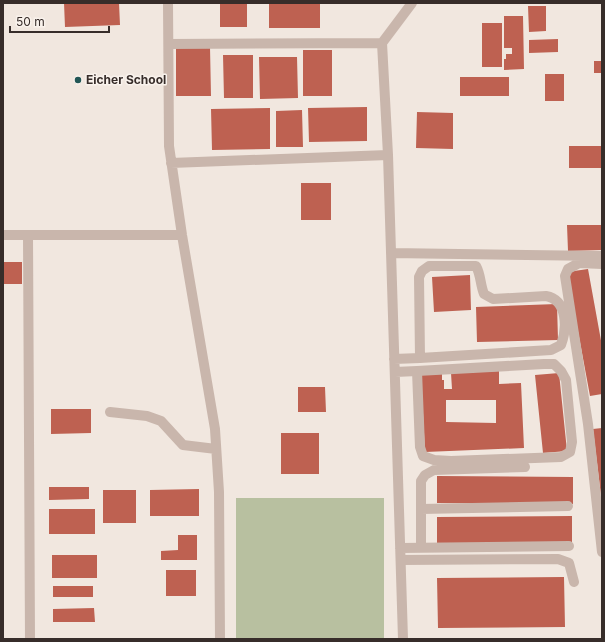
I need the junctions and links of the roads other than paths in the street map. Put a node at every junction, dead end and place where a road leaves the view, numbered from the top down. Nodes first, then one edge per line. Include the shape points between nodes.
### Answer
1 (168, 3) edge
2 (412, 3) edge
3 (382, 43) junction
4 (168, 44) junction
5 (388, 155) junction
6 (171, 163) junction
7 (3, 235) edge
8 (28, 235) junction
9 (182, 235) junction
10 (391, 253) junction
11 (602, 256) edge
12 (602, 264) edge
13 (420, 358) junction
14 (394, 359) junction
15 (417, 371) junction
16 (395, 372) junction
17 (110, 412) dead end
18 (216, 449) junction
19 (525, 467) dead end
20 (568, 506) dead end
21 (421, 509) junction
22 (569, 546) dead end
23 (400, 548) junction
24 (421, 548) junction
25 (602, 552) edge
26 (401, 560) junction
27 (574, 582) dead end
28 (30, 639) edge
29 (220, 639) edge
30 (403, 639) edge

1 - 4 street
2 - 3 street
3 - 4 street
3 - 5 street
4 - 6 street via 168,146
5 - 6 street
5 - 10 street
6 - 9 street
7 - 8 street
8 - 9 street
8 - 28 street
9 - 18 street via 215,429
10 - 11 street
10 - 14 street
12 - 25 street via 579,263 568,270 566,276 588,424
13 - 13 street via 419,277 429,266 476,266 481,274 484,294 493,299 546,296 554,297 562,305 565,335 561,346 552,350
13 - 14 street
14 - 16 street
15 - 15 street via 554,364 566,380 572,442 570,452 561,457 451,461 434,460 423,456 420,447
15 - 16 street
16 - 23 street
17 - 18 street via 147,416 161,421 183,445
18 - 29 street via 219,492
19 - 21 street via 434,470 421,481
20 - 21 street
21 - 24 street
22 - 24 street
23 - 24 street
23 - 26 street
26 - 27 street via 558,559 569,563
26 - 30 street

